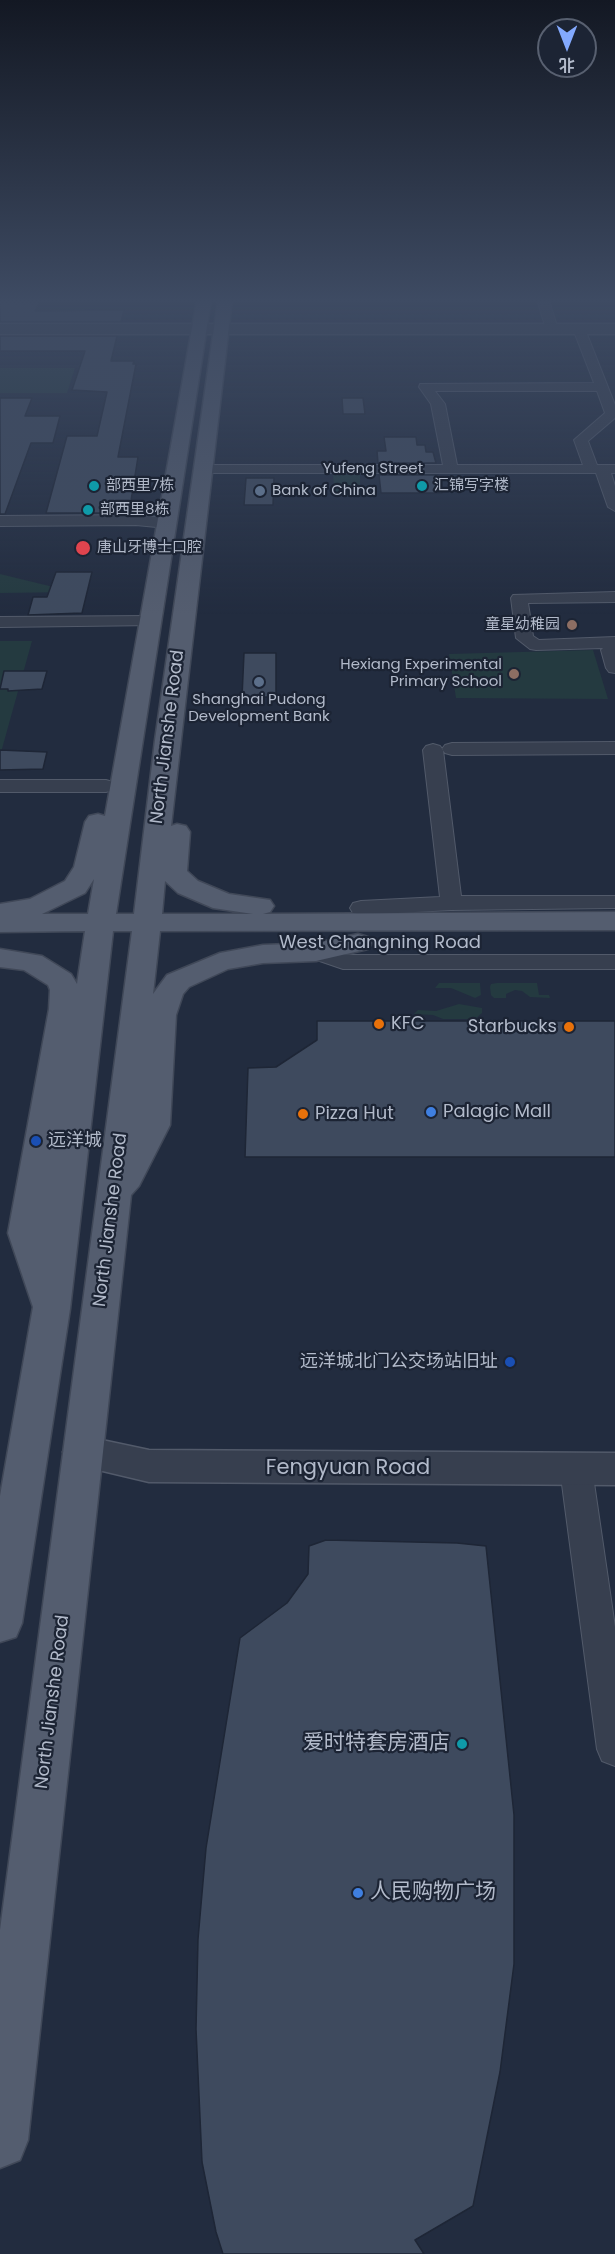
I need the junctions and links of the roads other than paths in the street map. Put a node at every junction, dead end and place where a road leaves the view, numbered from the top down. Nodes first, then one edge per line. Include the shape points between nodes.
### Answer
1 (186, 405) edge
2 (211, 405) edge
3 (438, 405) edge
4 (608, 405) edge
5 (202, 469) junction
6 (451, 469) junction
7 (603, 469) edge
8 (615, 507) edge
9 (0, 521) edge
10 (167, 524) junction
11 (615, 597) edge
12 (149, 621) junction
13 (0, 622) edge
14 (612, 646) edge
15 (615, 668) edge
16 (131, 740) junction
17 (167, 740) junction
18 (615, 748) edge
19 (0, 786) edge
20 (106, 786) junction
21 (615, 902) edge
22 (0, 910) edge
23 (441, 912) junction
24 (615, 921) edge
25 (0, 923) edge
26 (99, 933) junction
27 (146, 933) junction
28 (615, 942) edge
29 (358, 943) junction
30 (0, 944) edge
31 (316, 952) junction
32 (0, 958) edge
33 (615, 962) edge
34 (112, 1204) junction
35 (51, 1309) junction
36 (83, 1452) junction
37 (596, 1469) edge
38 (0, 1623) edge
39 (615, 1749) edge
40 (0, 2140) edge

1 - 10 main road, North Jianshe Road
2 - 5 main road, North Jianshe Road
3 - 6 street
4 - 7 street via 612,414 581,440
5 - 6 street, Yufeng Street
5 - 17 main road, North Jianshe Road
6 - 7 street, Yufeng Street
7 - 8 street
9 - 10 street via 136,520
10 - 12 main road, North Jianshe Road
11 - 14 street via 519,598 525,638 536,645
12 - 13 street
12 - 16 main road, North Jianshe Road
14 - 15 street
16 - 20 main road
16 - 26 main road, North Jianshe Road
17 - 23 main road via 182,785 173,873 188,887 236,905
17 - 27 main road, North Jianshe Road
18 - 23 street via 442,749
19 - 20 street
20 - 22 main road via 90,861 82,879 75,887 37,907
21 - 23 street, West Changning Road
23 - 24 main road, West Changning Road
23 - 27 main road, West Changning Road
25 - 26 main road
26 - 27 main road
26 - 30 main road
26 - 35 main road, North Jianshe Road
27 - 29 main road, West Changning Road
27 - 34 main road, North Jianshe Road
28 - 29 main road, West Changning Road
29 - 31 main road
31 - 33 street, West Changning Road via 343,962
31 - 34 main road via 263,954 220,962 178,981 169,992 161,1015 154,1125
32 - 35 main road via 32,962 60,980 65,990 26,1233
34 - 36 main road, North Jianshe Road
35 - 38 main road, North Jianshe Road
36 - 37 street, Fengyuan Road via 150,1466
36 - 40 main road, North Jianshe Road
37 - 39 street

